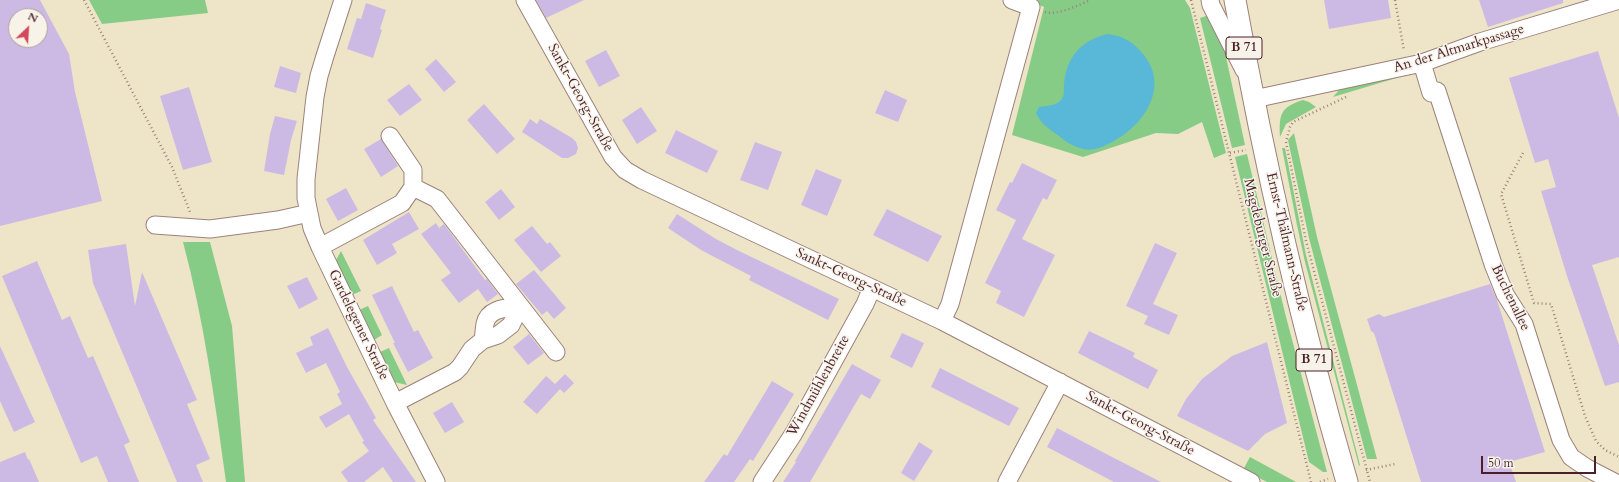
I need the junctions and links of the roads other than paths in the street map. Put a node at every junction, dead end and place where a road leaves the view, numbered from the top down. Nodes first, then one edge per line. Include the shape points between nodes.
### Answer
1 (343, 0) edge
2 (525, 0) edge
3 (1012, 0) edge
4 (1210, 0) edge
5 (1235, 0) edge
6 (1617, 4) edge
7 (1414, 65) junction
8 (1252, 91) junction
9 (390, 136) dead end
10 (413, 187) junction
11 (309, 213) junction
12 (155, 225) dead end
13 (320, 247) junction
14 (872, 288) junction
15 (520, 306) junction
16 (942, 321) junction
17 (556, 352) dead end
18 (1060, 382) junction
19 (395, 403) junction
20 (1345, 478) edge
21 (436, 482) edge
22 (762, 482) edge
23 (1007, 482) edge
24 (1251, 482) edge
25 (1614, 482) edge

1 - 11 street, Gardelegener Straße via 324,56 315,97 306,179
2 - 14 street, Sankt-Georg-Straße via 612,157 625,170
3 - 16 street via 1031,7 950,304
4 - 8 street
5 - 8 main road, Ernst-Thälmann-Straße / B 71
6 - 7 street, An der Altmarkpassage via 1480,42
7 - 8 street, An der Altmarkpassage
7 - 25 street, Buchenallee via 1434,92 1493,264 1506,294 1524,324 1561,440 1571,457
8 - 20 main road, Ernst-Thälmann-Straße / B 71 via 1293,280
9 - 10 street via 413,170
10 - 13 street via 402,203
10 - 15 street via 437,199
11 - 12 street via 210,229
11 - 13 street, Gardelegener Straße
13 - 19 street, Gardelegener Straße
14 - 16 street, Sankt-Georg-Straße
14 - 22 street, Windmühlenbreite via 780,456
15 - 17 street
15 - 19 street via 511,325 472,349 455,372
16 - 18 street, Sankt-Georg-Straße
18 - 23 street
18 - 24 street, Sankt-Georg-Straße
19 - 21 street, Gardelegener Straße

